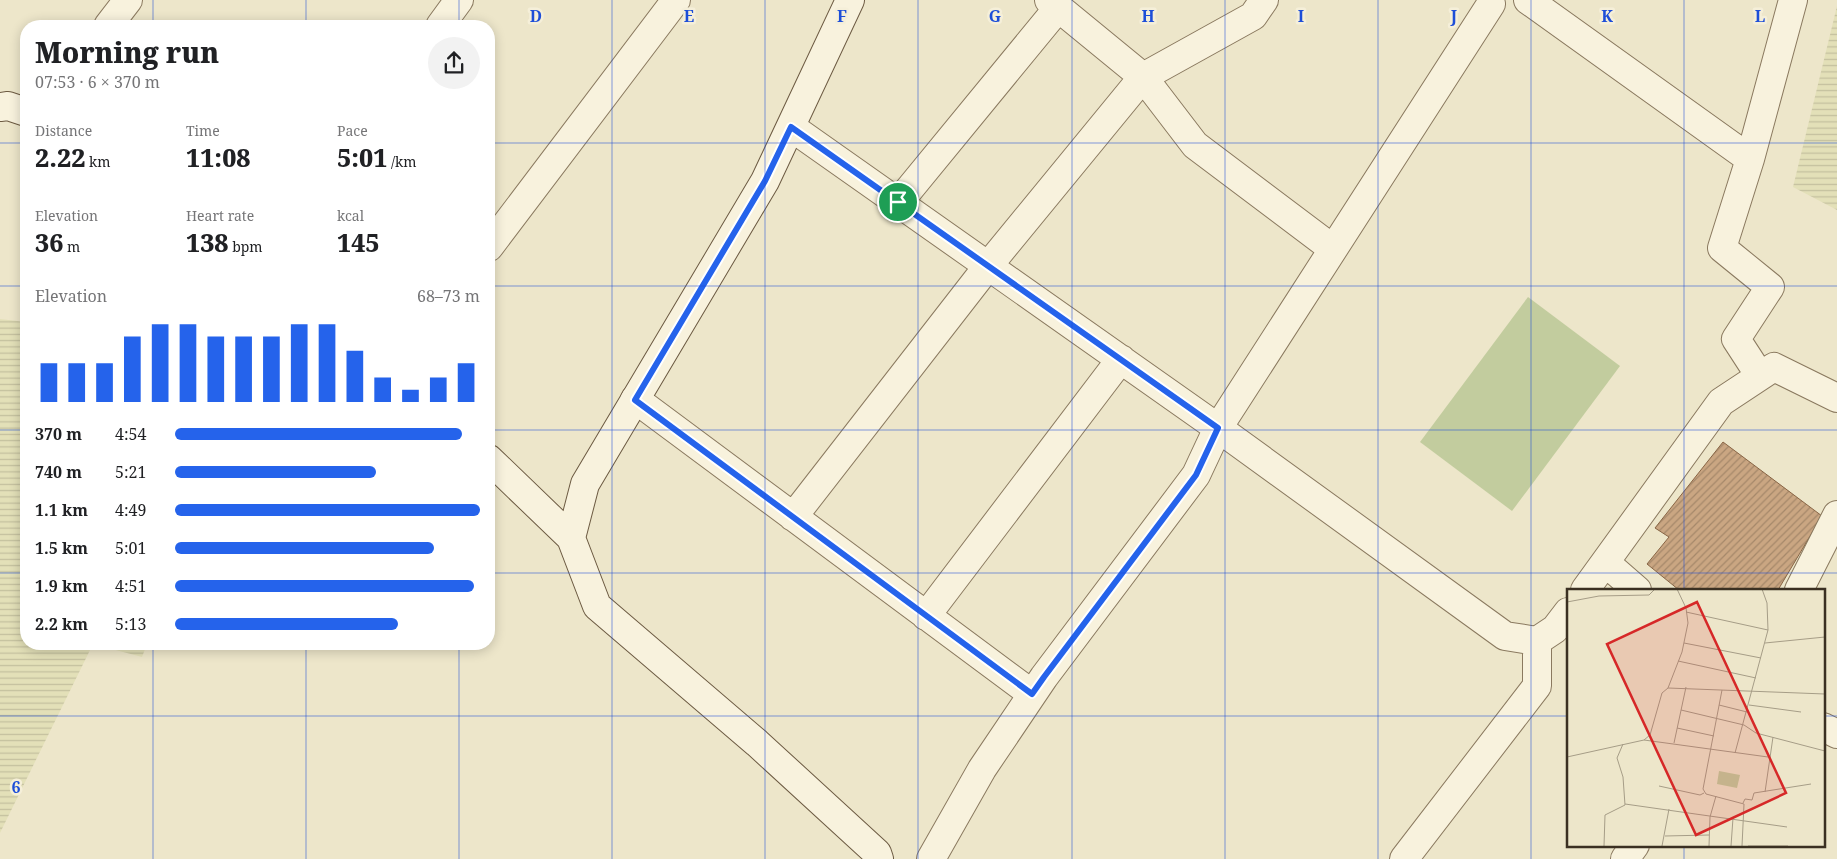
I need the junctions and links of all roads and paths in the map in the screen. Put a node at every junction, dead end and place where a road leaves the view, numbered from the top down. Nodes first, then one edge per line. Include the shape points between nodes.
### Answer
1 (128, 0) edge
2 (459, 0) edge
3 (676, 0) edge
4 (850, 0) edge
5 (1264, 0) edge
6 (1528, 0) edge
7 (1793, 0) edge
8 (1488, 2) edge
9 (1054, 4) edge
10 (113, 20) edge
11 (444, 20) edge
12 (1143, 77) junction
13 (0, 107) edge
14 (20, 110) edge
15 (791, 127) junction
16 (1750, 159) junction
17 (898, 202) junction
18 (495, 239) edge
19 (1333, 249) junction
20 (988, 266) junction
21 (1121, 359) junction
22 (1760, 376) junction
23 (1837, 398) edge
24 (635, 400) junction
25 (1218, 428) junction
26 (495, 465) edge
27 (1837, 515) edge
28 (793, 517) junction
29 (572, 538) junction
30 (1606, 563) junction
31 (1586, 589) edge
32 (1636, 589) edge
33 (1800, 589) edge
34 (1567, 613) edge
35 (926, 616) junction
36 (1537, 641) junction
37 (1032, 694) junction
38 (1824, 728) edge
39 (1837, 734) edge
40 (1634, 846) edge
41 (878, 859) edge
42 (931, 859) edge
43 (1404, 859) edge
44 (1625, 859) edge

1 - 10 street
2 - 11 street
3 - 18 street
4 - 15 street
5 - 12 street via 1253,16
6 - 8 street
6 - 16 street
7 - 16 street
8 - 19 street
9 - 12 street
9 - 17 street
12 - 19 street via 1195,145
12 - 20 street
13 - 14 street
15 - 17 street
15 - 24 street via 765,181
16 - 22 street via 1722,248 1770,287 1736,339
17 - 20 street
19 - 25 street
20 - 21 street
20 - 28 street
21 - 25 street
21 - 35 street
22 - 23 street via 1774,367
22 - 30 street via 1721,402
24 - 28 street
24 - 29 street via 585,484
25 - 36 street via 1505,636
25 - 37 street via 1196,475
26 - 29 street
27 - 33 street
28 - 35 street
29 - 41 street via 597,606 757,743 877,853
30 - 31 street
30 - 32 street
34 - 36 street via 1555,629
35 - 37 street
36 - 43 street via 1537,686
37 - 42 street via 982,769
38 - 39 street
40 - 44 street

